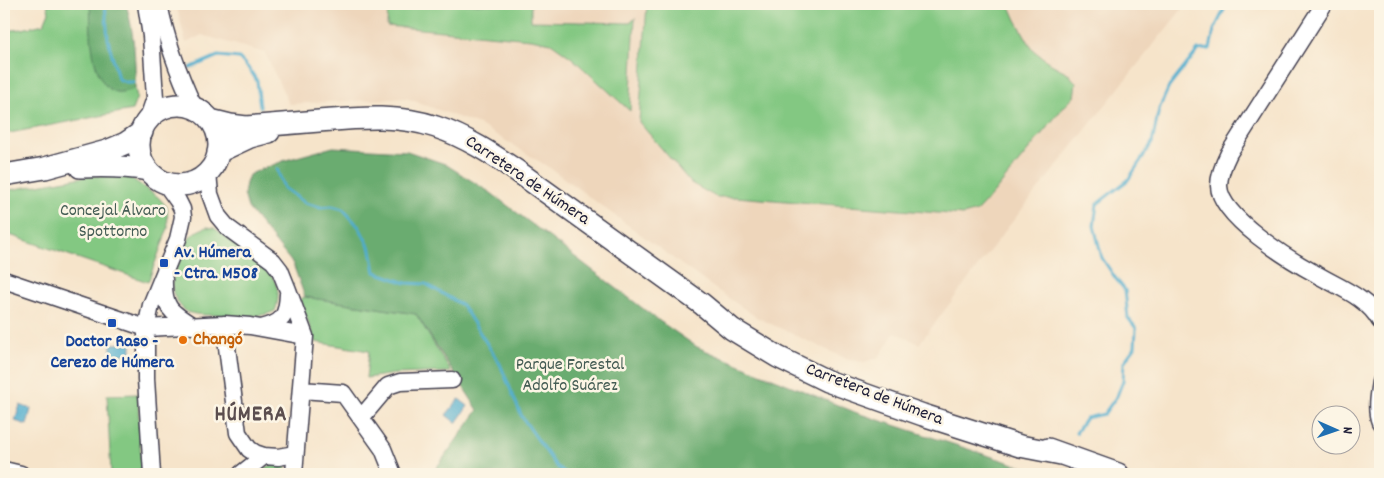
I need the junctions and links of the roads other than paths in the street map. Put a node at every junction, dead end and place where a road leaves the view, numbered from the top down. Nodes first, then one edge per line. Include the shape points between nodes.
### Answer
1 (146, 4) edge
2 (159, 4) edge
3 (1324, 4) edge
4 (159, 35) junction
5 (202, 114) junction
6 (299, 123) junction
7 (144, 127) junction
8 (218, 152) junction
9 (45, 168) junction
10 (208, 173) junction
11 (4, 175) edge
12 (157, 176) junction
13 (164, 275) junction
14 (4, 280) edge
15 (288, 290) junction
16 (1380, 321) edge
17 (224, 324) junction
18 (193, 326) junction
19 (146, 328) junction
20 (261, 328) junction
21 (305, 336) junction
22 (452, 380) dead end
23 (1380, 382) edge
24 (301, 390) junction
25 (361, 418) junction
26 (1380, 422) edge
27 (249, 449) junction
28 (295, 454) junction
29 (264, 456) junction
30 (4, 470) edge
31 (22, 474) edge
32 (152, 474) edge
33 (242, 474) edge
34 (294, 474) edge
35 (393, 474) edge
36 (1118, 474) edge

1 - 4 street
2 - 4 street
3 - 16 street via 1228,153 1219,187 1229,210 1242,224 1294,262 1355,296 1369,306
4 - 5 street
4 - 7 street via 155,98
5 - 6 main road, Carretera de Húmera via 230,125 246,127
5 - 7 main road via 183,105 170,106 157,112
5 - 8 main road via 218,135
6 - 8 main road, Carretera de Húmera via 250,137
6 - 36 main road, Carretera de Húmera via 386,118 422,123 454,134 517,171 732,329 778,357 827,381 923,415 1020,446 1061,454
7 - 9 main road via 126,143 107,151
7 - 12 main road via 140,146 142,159
8 - 10 main road
9 - 11 main road
9 - 12 main road via 109,165 129,167
10 - 12 main road via 193,183 178,185
10 - 15 street via 210,194 218,216 228,228 273,262
12 - 13 street via 178,200 183,217
13 - 18 street via 166,304
13 - 19 street via 151,305
14 - 19 street
15 - 20 street via 286,312 278,322
15 - 21 street
17 - 18 street
17 - 20 street
17 - 27 street via 238,433
18 - 19 street
19 - 32 street
20 - 21 street
21 - 24 street
22 - 25 street via 400,382 388,386
23 - 26 street via 1377,407
24 - 25 street via 343,393
24 - 28 street
25 - 35 street via 383,449
27 - 29 street
27 - 33 street via 248,466
28 - 29 street
28 - 34 street
29 - 33 street
30 - 31 street

